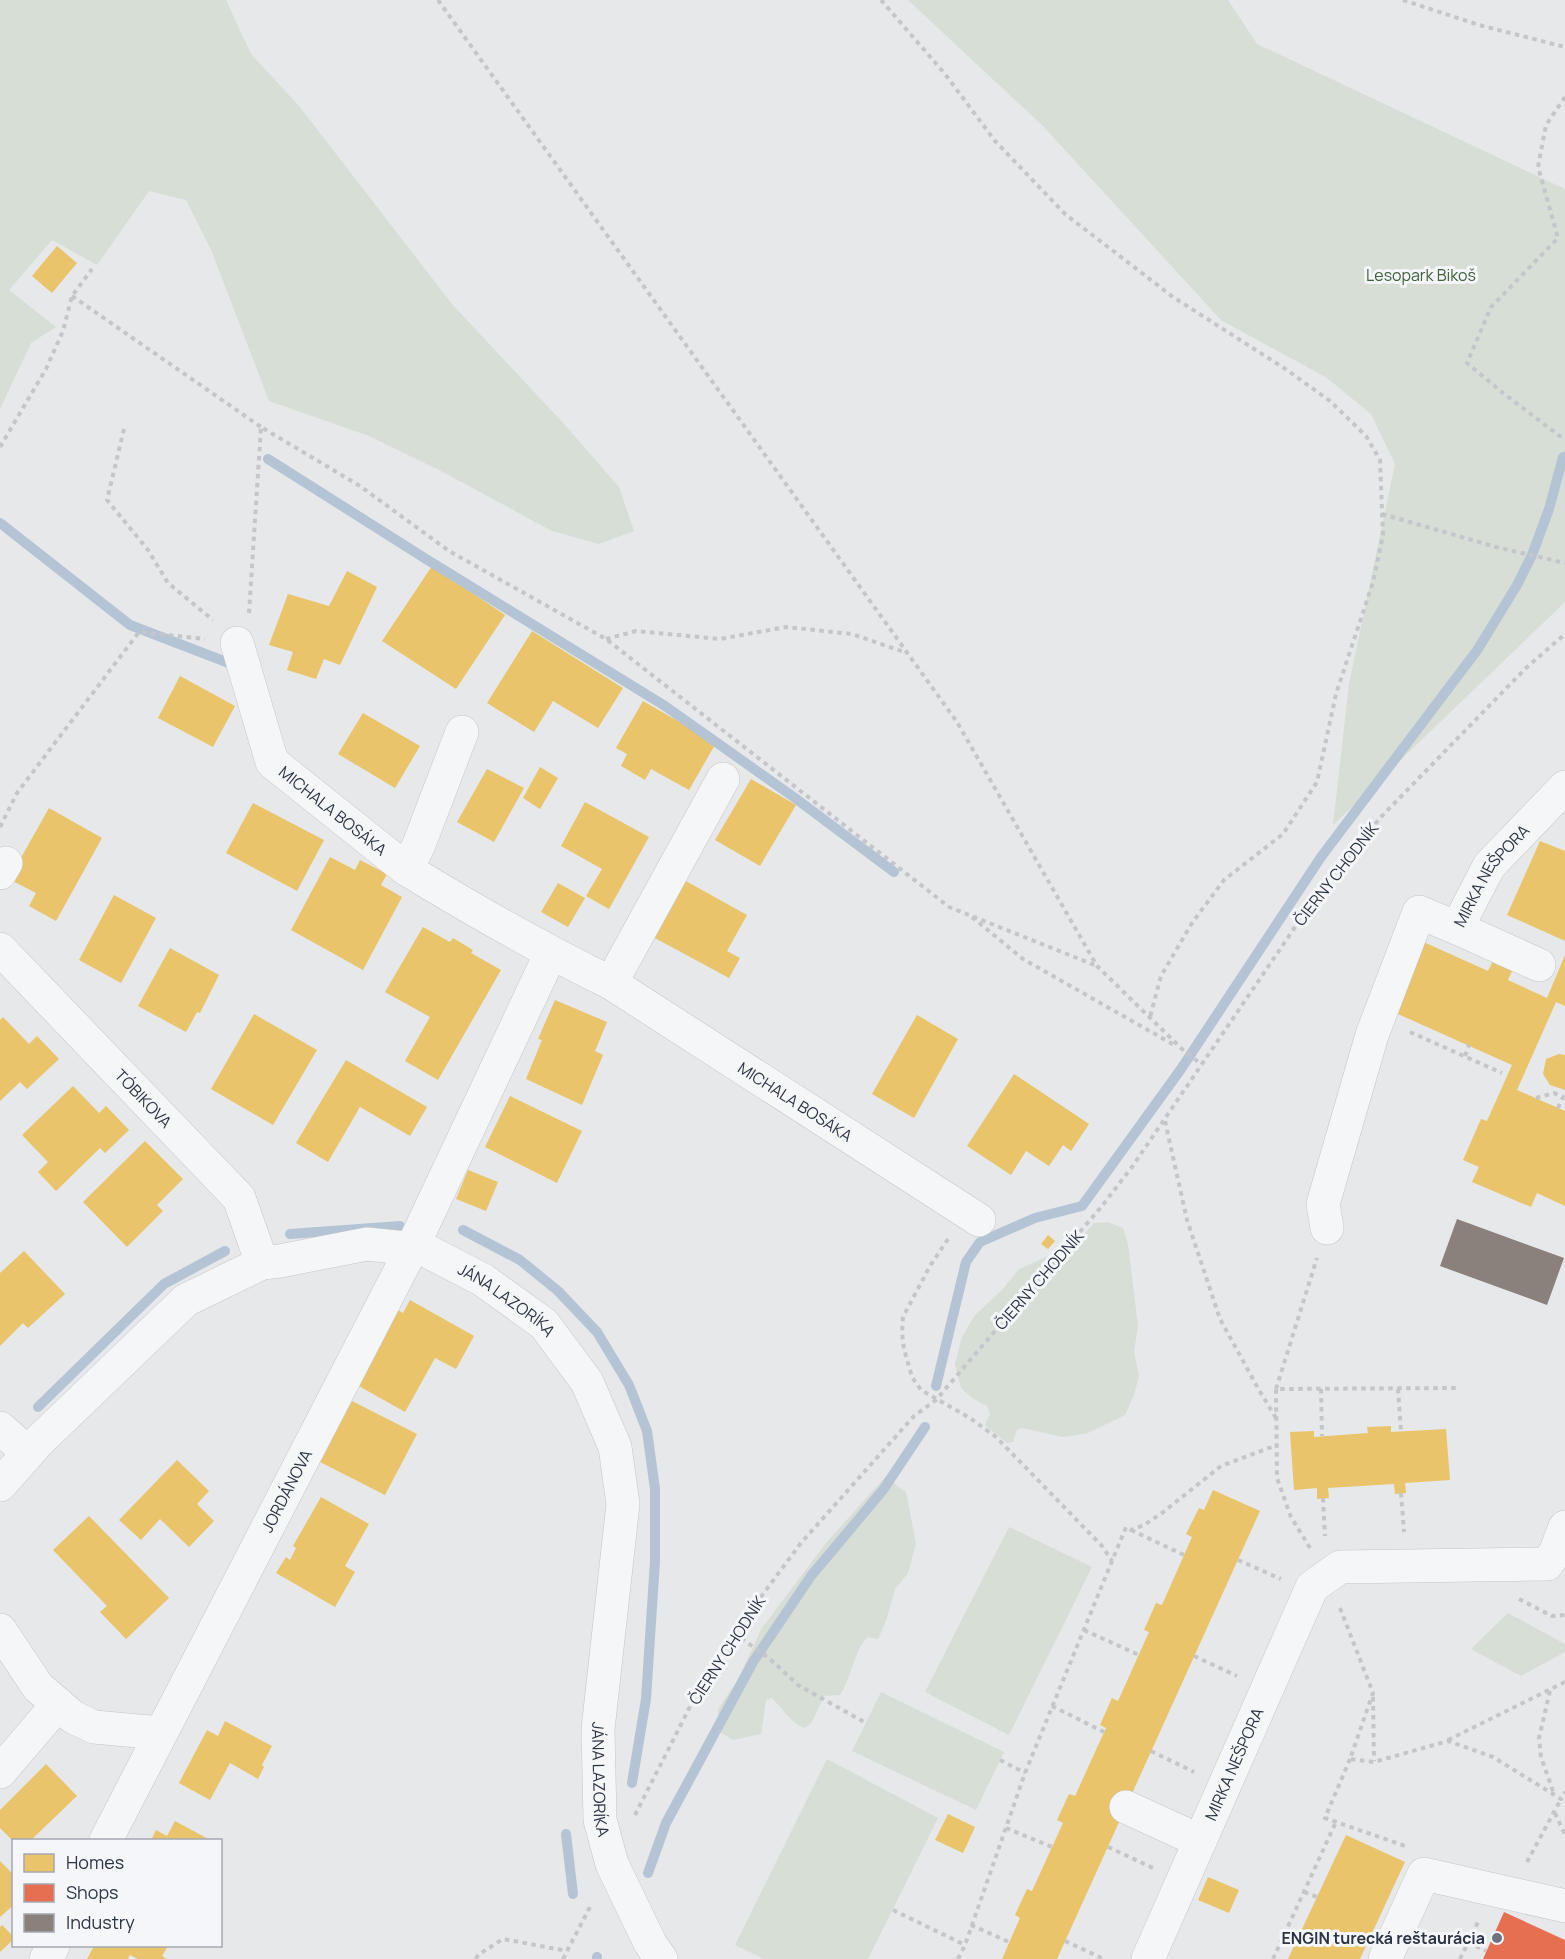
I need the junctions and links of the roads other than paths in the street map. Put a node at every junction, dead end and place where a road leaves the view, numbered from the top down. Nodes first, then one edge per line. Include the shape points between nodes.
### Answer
1 (237, 643) road end
2 (462, 732) dead end
3 (723, 779) dead end
4 (1565, 787) edge
5 (406, 869) junction
6 (1457, 928) junction
7 (0, 949) edge
8 (551, 953) junction
9 (1539, 965) dead end
10 (610, 983) junction
11 (969, 1217) dead end
12 (1327, 1228) road end
13 (412, 1248) junction
14 (262, 1263) junction
15 (0, 1428) edge
16 (28, 1453) junction
17 (0, 1485) edge
18 (1565, 1527) edge
19 (0, 1630) edge
20 (58, 1704) junction
21 (161, 1733) junction
22 (0, 1772) edge
23 (1126, 1807) dead end
24 (107, 1839) edge
25 (1200, 1841) junction
26 (1565, 1906) edge
27 (661, 1959) edge
28 (1148, 1959) edge
29 (1385, 1959) edge

1 - 5 street, MICHALA BOSÁKA via 272,762
2 - 5 street
3 - 10 street
4 - 6 street, MIRKA NEŠPORA via 1489,866
5 - 8 street, MICHALA BOSÁKA
6 - 9 street, MIRKA NEŠPORA
6 - 12 street via 1419,912 1379,1018 1323,1204
7 - 14 street, TÓBIKOVA via 239,1198
8 - 10 street, MICHALA BOSÁKA
8 - 13 street
10 - 11 street, MICHALA BOSÁKA
13 - 14 street, JÁNA LAZORÍKA via 367,1244
13 - 21 street, JORDÁNOVA
13 - 27 street, JÁNA LAZORÍKA via 483,1280 544,1324 587,1382 615,1447 622,1504 598,1729 600,1820 612,1864
14 - 16 street, JÁNA LAZORÍKA via 186,1300
15 - 16 street
16 - 17 street, JÁNA LAZORÍKA
18 - 25 street, MIRKA NEŠPORA via 1547,1564 1340,1567 1312,1587
19 - 20 street via 38,1687
20 - 21 street via 94,1727
20 - 22 street
21 - 24 street, JORDÁNOVA
23 - 25 street
25 - 28 street, MIRKA NEŠPORA
26 - 29 street via 1424,1874

